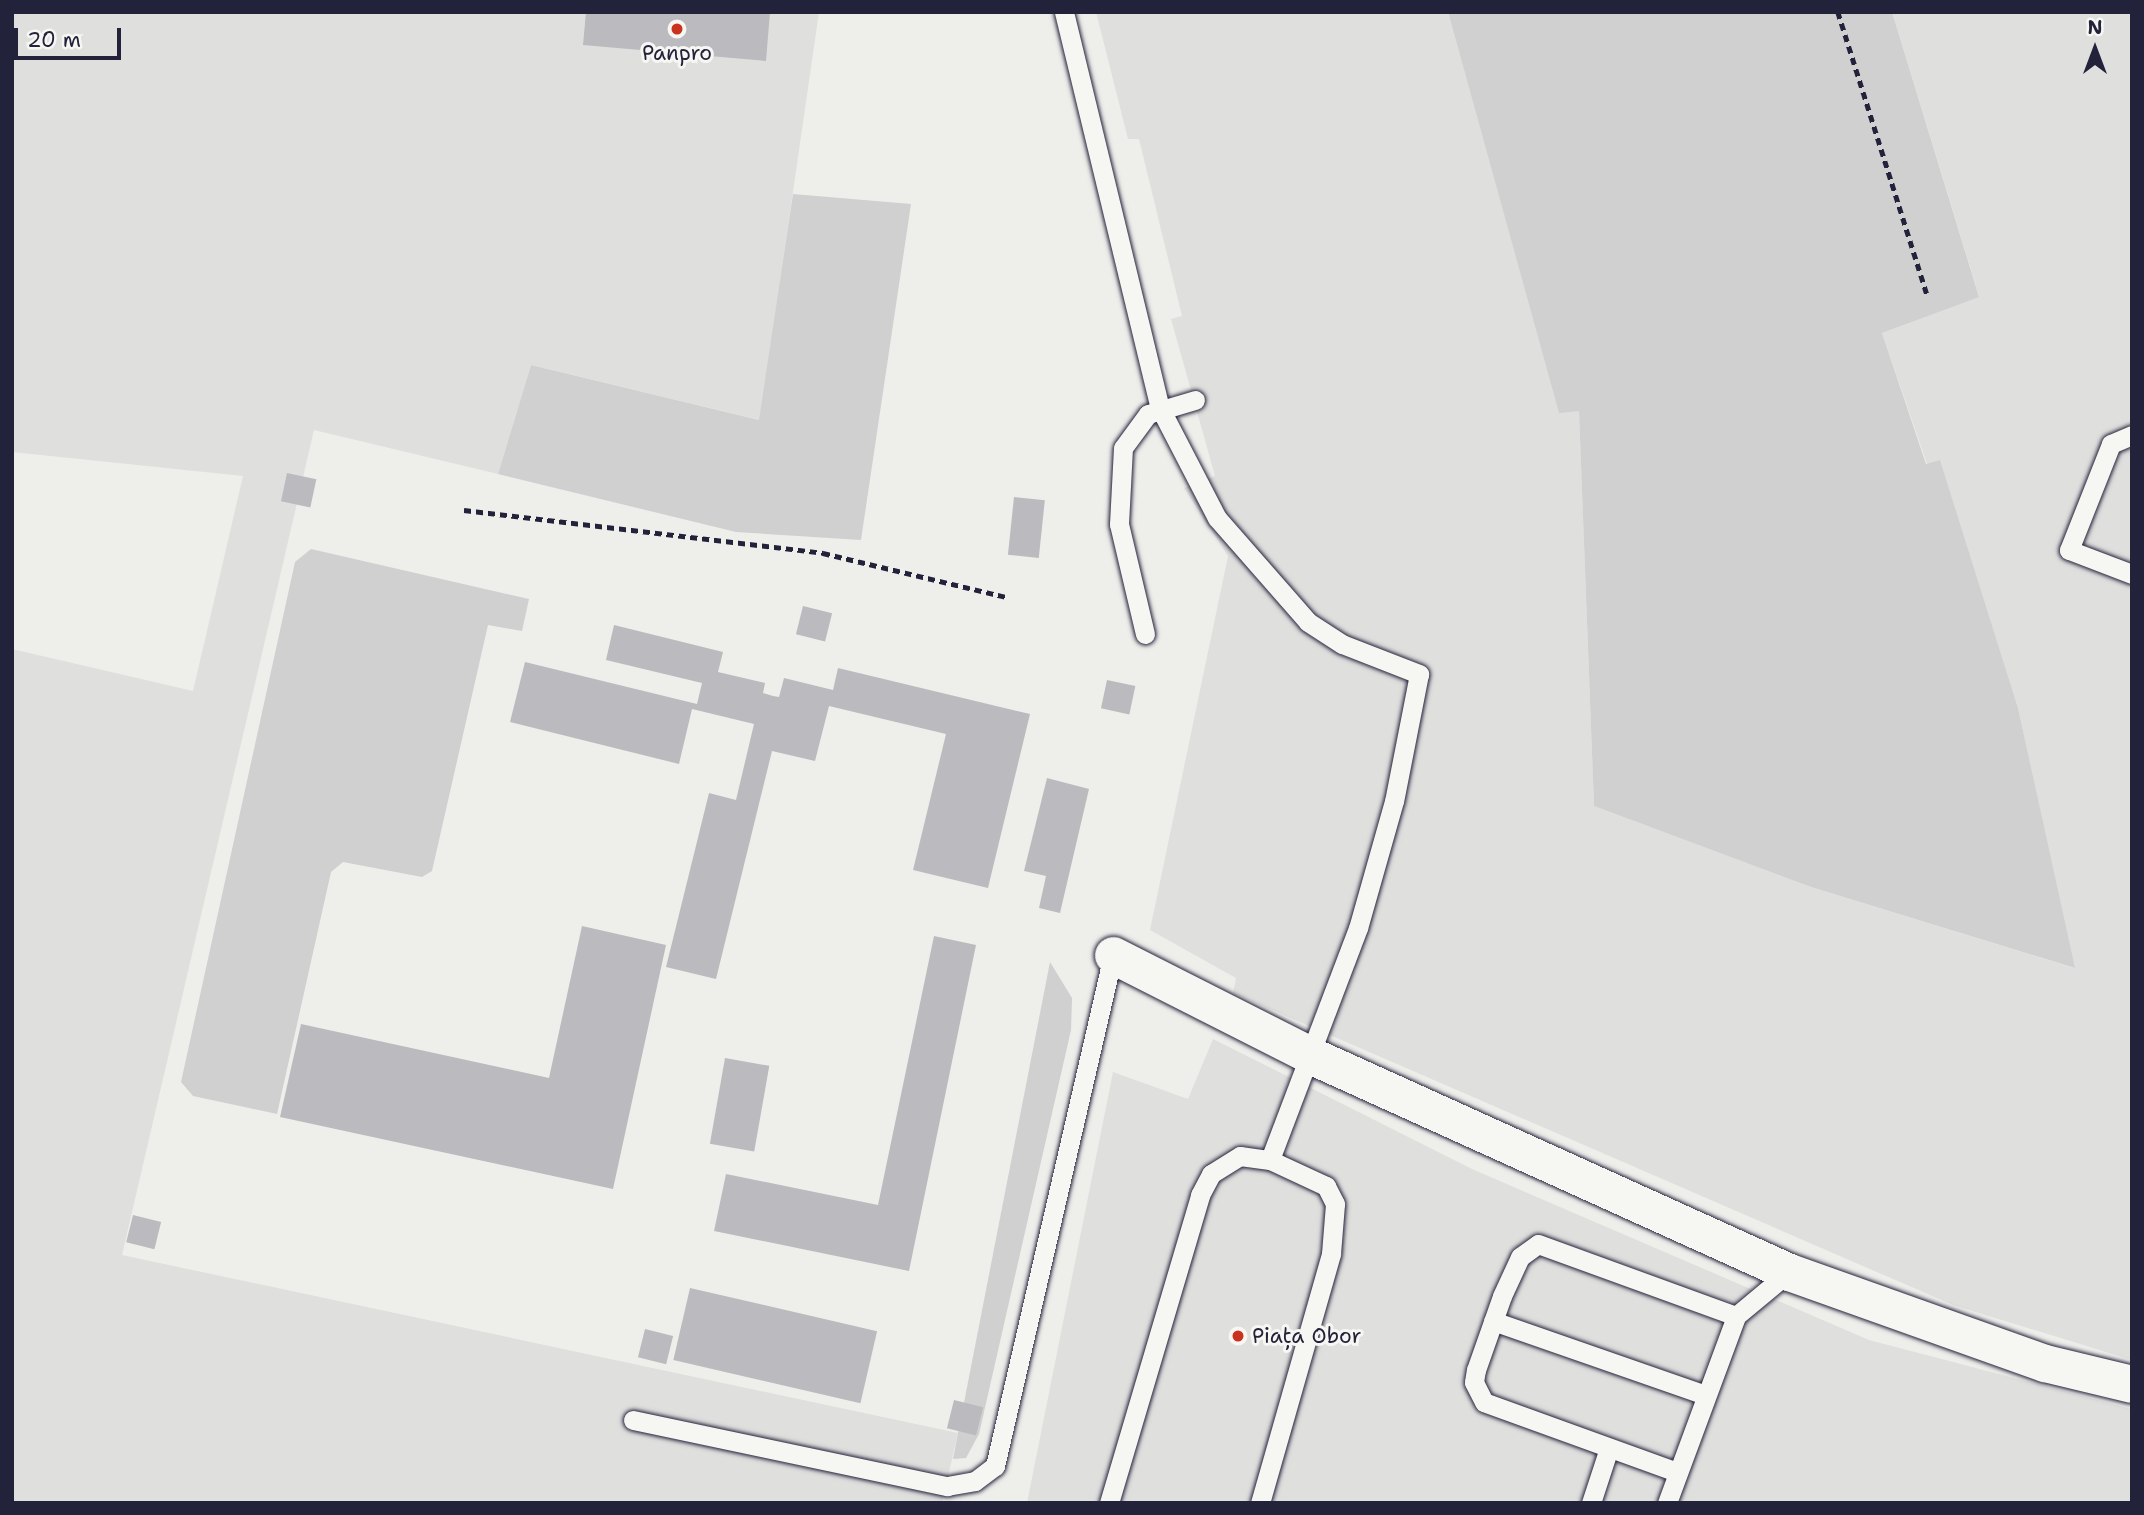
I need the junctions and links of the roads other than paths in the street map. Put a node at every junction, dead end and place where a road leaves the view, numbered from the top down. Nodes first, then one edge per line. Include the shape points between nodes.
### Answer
1 (1064, 12) edge
2 (1195, 400) dead end
3 (1160, 408) junction
4 (2132, 435) edge
5 (2132, 574) edge
6 (1145, 634) dead end
7 (1113, 955) joint
8 (1312, 1056) junction
9 (1270, 1160) junction
10 (1789, 1272) junction
11 (1736, 1316) junction
12 (1493, 1321) junction
13 (2132, 1384) edge
14 (1706, 1395) junction
15 (633, 1420) dead end
16 (1609, 1448) junction
17 (1677, 1472) junction
18 (1109, 1503) edge
19 (1260, 1503) edge
20 (1591, 1503) edge
21 (1667, 1503) edge

1 - 3 lane
2 - 3 lane
3 - 6 lane via 1129,431 1118,482 1119,524
3 - 8 lane via 1217,518 1263,577 1342,644 1419,674 1390,814
4 - 5 lane via 2111,444 2069,550
7 - 8 street
7 - 15 lane via 995,1466 975,1481 947,1486
8 - 9 lane
8 - 10 street
9 - 18 lane via 1240,1156 1226,1163 1200,1195
9 - 19 lane via 1326,1186 1335,1219 1331,1254
10 - 11 lane
10 - 13 street via 2045,1363
11 - 12 lane via 1538,1244 1520,1257
11 - 14 lane
12 - 14 lane
12 - 16 lane via 1474,1382 1484,1402
14 - 17 lane
16 - 17 lane
16 - 20 lane
17 - 21 lane

